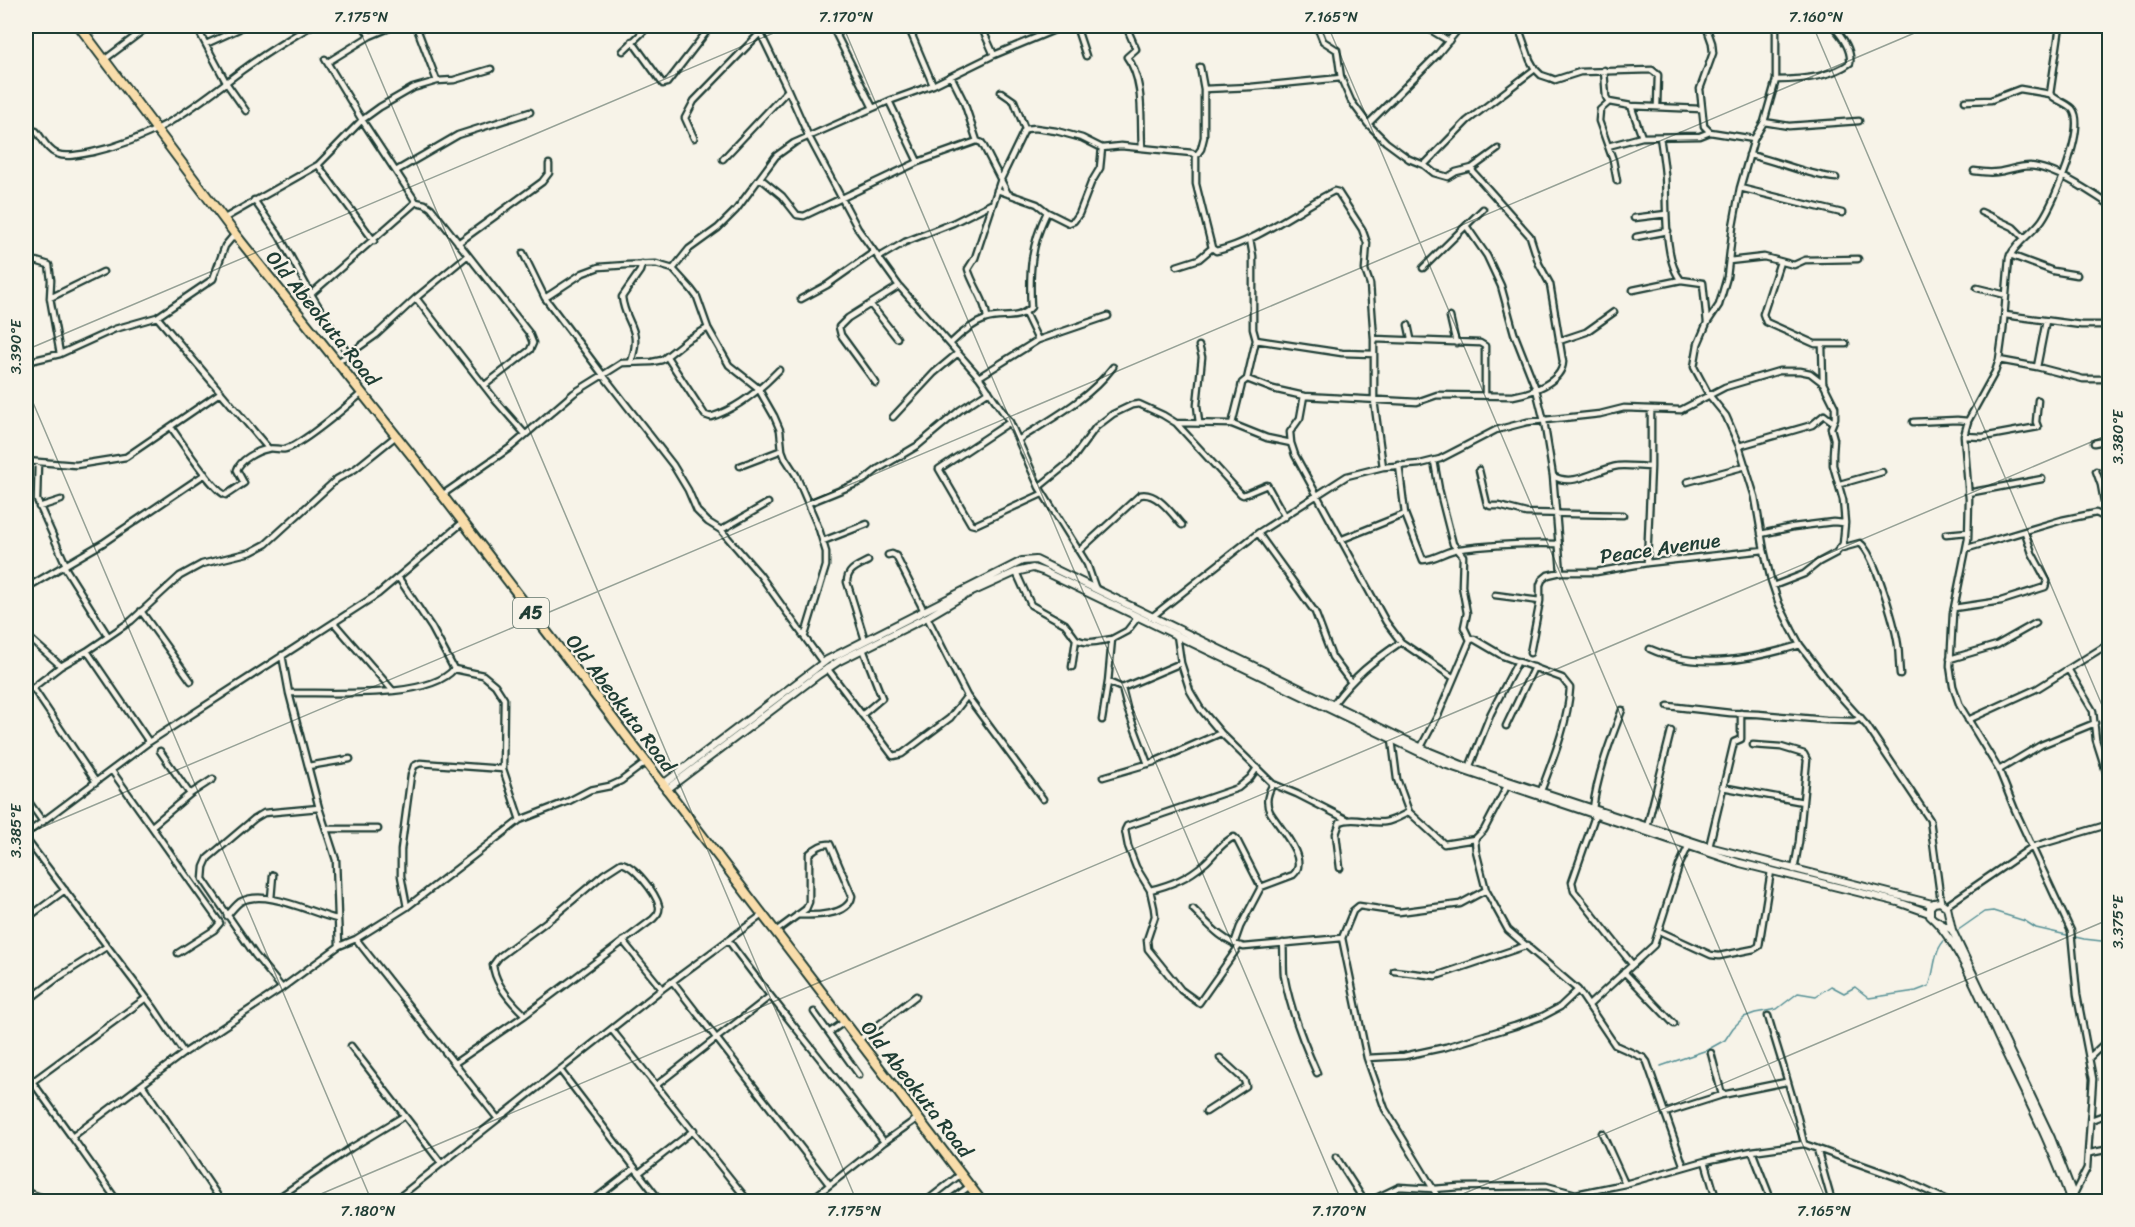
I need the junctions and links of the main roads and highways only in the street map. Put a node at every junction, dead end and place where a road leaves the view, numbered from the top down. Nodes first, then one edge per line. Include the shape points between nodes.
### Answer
1 (79, 26) edge
2 (982, 1202) edge

1 - 2 highway, Old Abeokuta Road / A5 via 223,219 442,495

